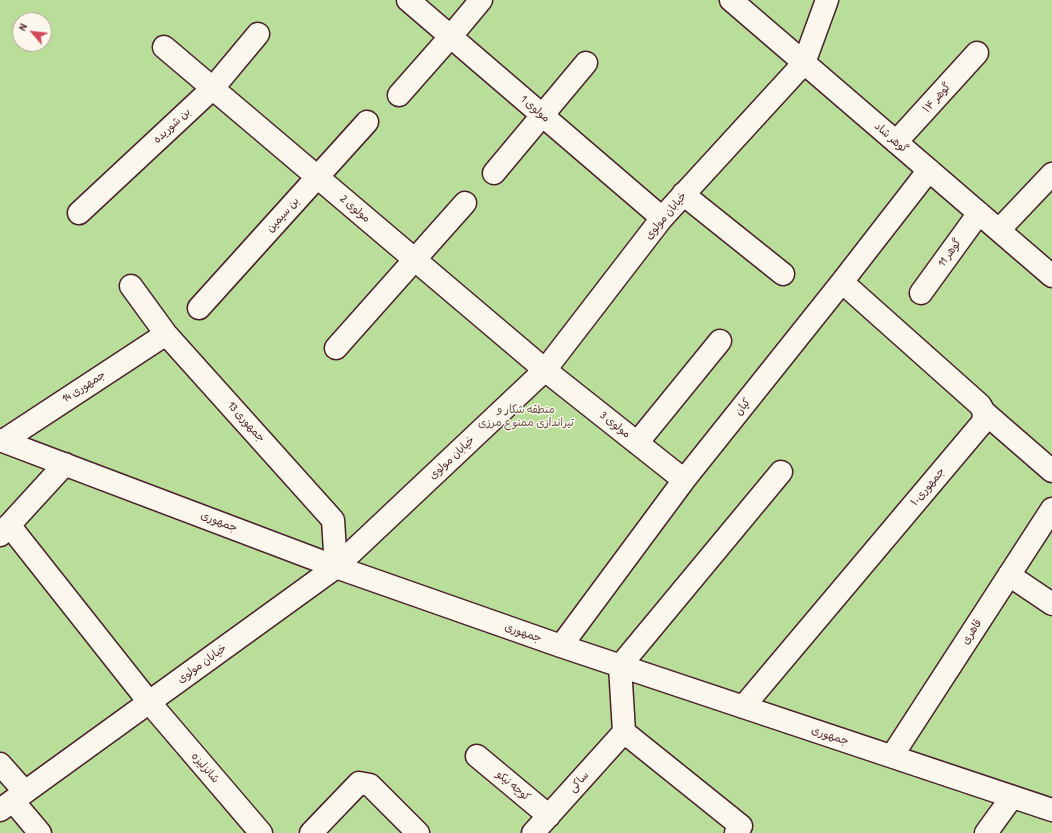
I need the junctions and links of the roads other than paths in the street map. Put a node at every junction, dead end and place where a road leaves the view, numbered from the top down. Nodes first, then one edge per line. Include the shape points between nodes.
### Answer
1 (408, 0) edge
2 (481, 0) edge
3 (731, 0) edge
4 (827, 0) edge
5 (258, 34) dead end
6 (451, 36) junction
7 (164, 47) dead end
8 (977, 53) dead end
9 (586, 63) dead end
10 (804, 63) junction
11 (213, 88) junction
12 (399, 95) dead end
13 (542, 115) junction
14 (367, 122) dead end
15 (896, 142) junction
16 (929, 170) junction
17 (494, 174) dead end
18 (1052, 174) edge
19 (317, 177) junction
20 (684, 194) junction
21 (465, 203) dead end
22 (79, 213) dead end
23 (979, 213) junction
24 (662, 218) junction
25 (999, 230) junction
26 (415, 260) junction
27 (783, 274) dead end
28 (1052, 276) edge
29 (842, 282) junction
30 (131, 286) dead end
31 (921, 293) dead end
32 (199, 308) dead end
33 (166, 334) junction
34 (720, 341) dead end
35 (336, 348) dead end
36 (545, 370) junction
37 (984, 412) junction
38 (1, 440) edge
39 (637, 443) junction
40 (65, 464) junction
41 (1052, 471) edge
42 (781, 472) dead end
43 (684, 480) junction
44 (1052, 509) edge
45 (4, 530) edge
46 (336, 567) junction
47 (1009, 575) junction
48 (1052, 604) edge
49 (561, 646) junction
50 (620, 666) junction
51 (149, 702) junction
52 (743, 707) junction
53 (624, 732) junction
54 (478, 756) dead end
55 (892, 756) junction
56 (0, 764) edge
57 (1012, 796) junction
58 (13, 801) edge
59 (1052, 810) edge
60 (549, 816) junction
61 (743, 831) edge
62 (40, 833) edge
63 (261, 833) edge
64 (311, 833) edge
65 (418, 833) edge
66 (533, 833) edge
67 (986, 833) edge

1 - 6 street, مولوی 1
2 - 6 street
3 - 10 street, گوهر شاد
4 - 10 street, خیابان مولوی
5 - 11 street, بن شوریده
6 - 12 street
6 - 13 street, مولوی 1
7 - 11 street, مولوی 2
8 - 15 street, گوهر ۱۴
9 - 13 street
10 - 15 street, گوهر شاد
10 - 20 street, خیابان مولوی
11 - 19 street, مولوی 2
11 - 22 street, بن شوریده
13 - 17 street
13 - 24 street, مولوی 1
14 - 19 street, بن سیمین
15 - 16 street, گوهر شاد
16 - 23 street, گوهر شاد
16 - 29 street, کیان
18 - 25 street
19 - 26 street, مولوی 2
19 - 32 street, بن سیمین
20 - 24 street, خیابان مولوی
20 - 27 street
21 - 26 street
23 - 25 street, گوهر شاد
23 - 31 street, گوهر 11
24 - 36 street, خیابان مولوی
25 - 28 street, گوهر شاد
26 - 35 street
26 - 36 street, مولوی 2
29 - 37 street via 980,405
29 - 43 street, کیان
30 - 33 street, جمهوری 13
33 - 38 street, جمهوری 14
33 - 46 street, جمهوری 13 via 333,520
34 - 39 street
36 - 39 street, مولوی 3
36 - 46 street, خیابان مولوی
37 - 41 street
37 - 52 street, جمهوری۱۰ via 983,422
38 - 40 street, جمهوری
39 - 43 street, مولوی 3
40 - 45 street
40 - 46 street, جمهوری
42 - 50 street
43 - 49 street, کیان
44 - 47 street, قاهری
45 - 51 street, شانزلیزه
46 - 49 street, جمهوری
46 - 51 street, خیابان مولوی
47 - 48 street
47 - 55 street, قاهری
49 - 50 street, جمهوری
50 - 52 street, جمهوری
50 - 53 street
51 - 58 street, خیابان مولوی
51 - 63 street, شانزلیزه
52 - 55 street, جمهوری
53 - 60 street, ساکی
53 - 61 street
54 - 60 street, کوچه نیکو
55 - 57 street, جمهوری
56 - 58 street
57 - 59 street, جمهوری
57 - 67 street
58 - 62 street
60 - 66 street, ساکی
64 - 65 street via 359,783 370,785

